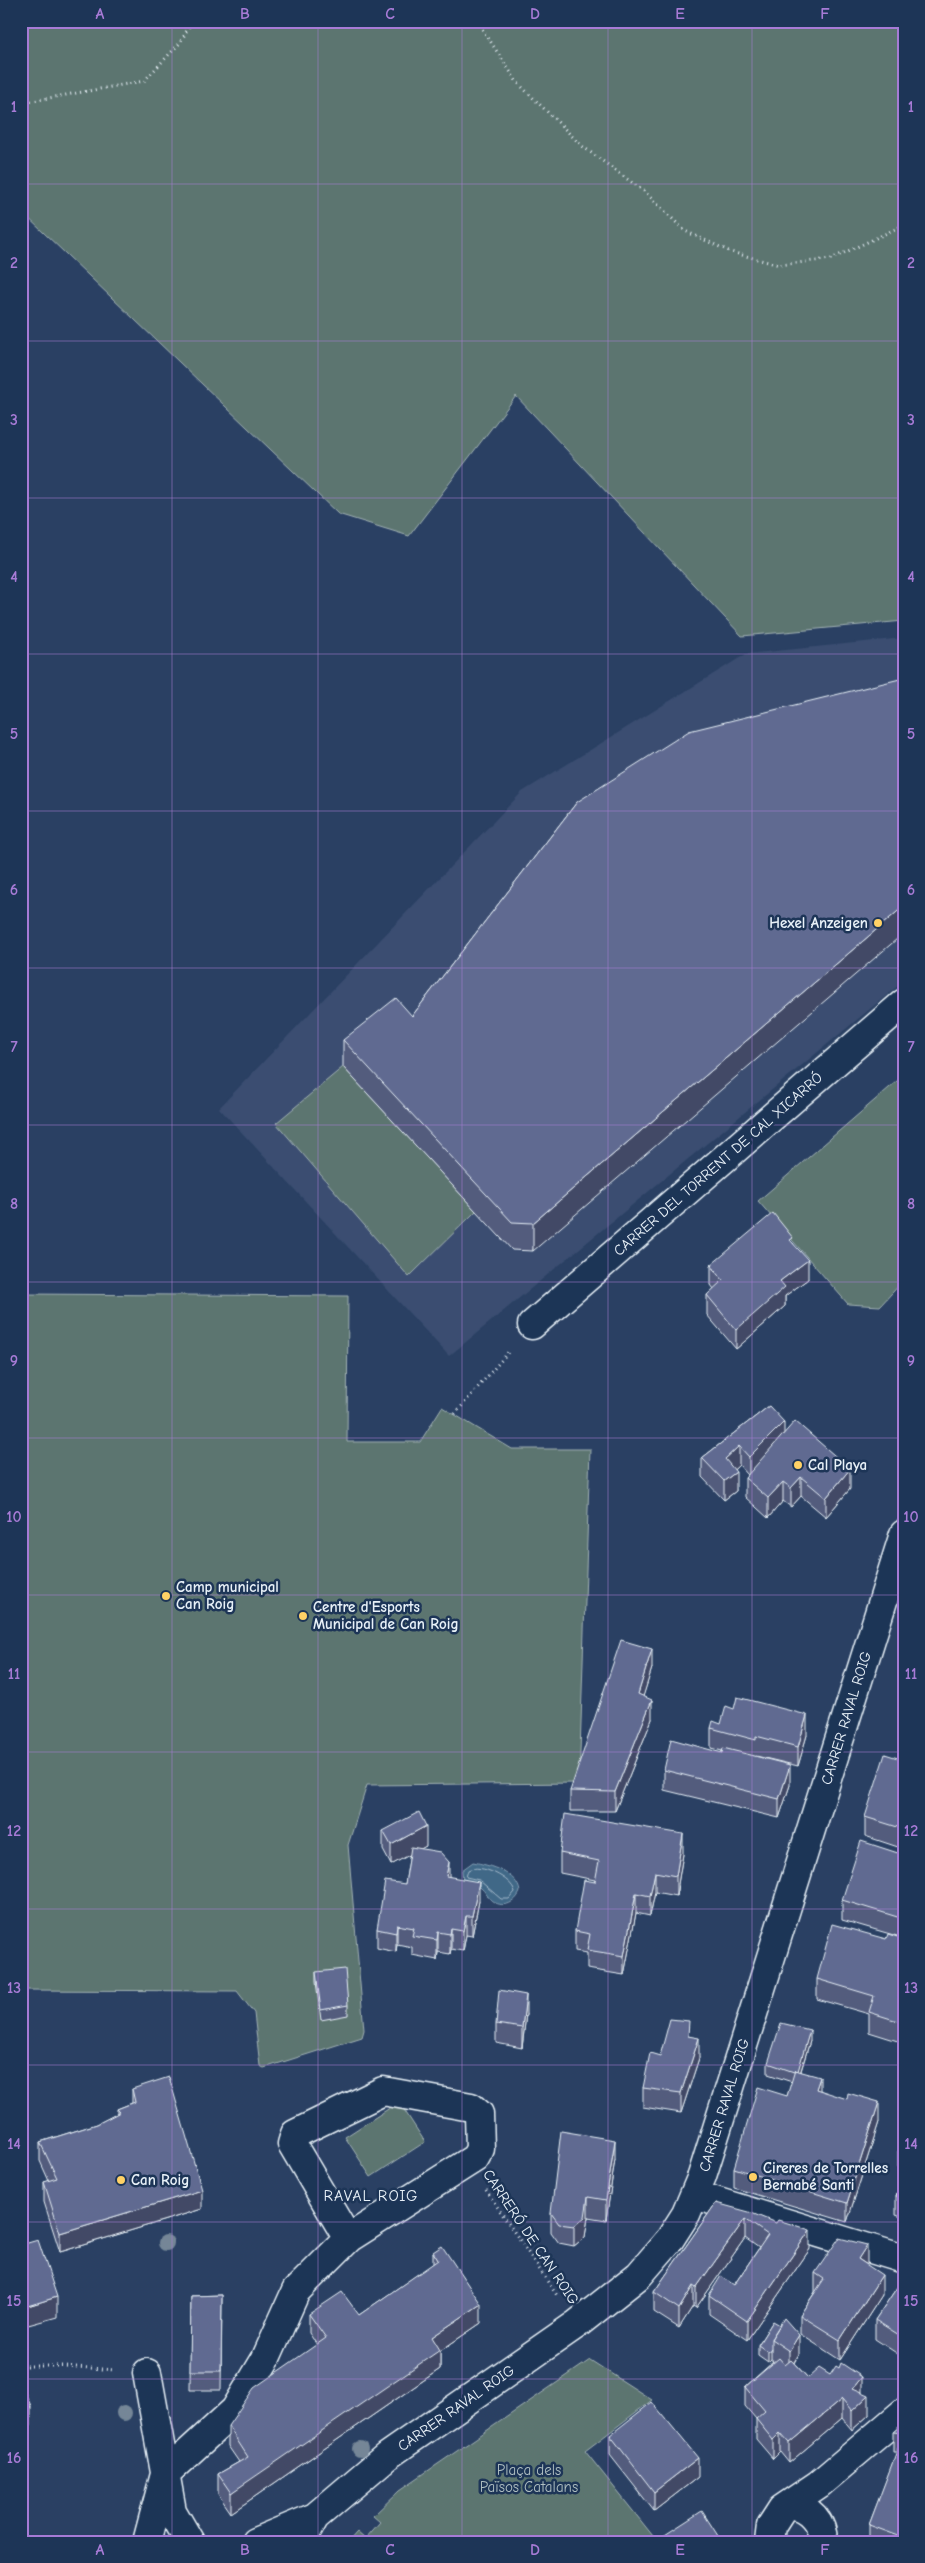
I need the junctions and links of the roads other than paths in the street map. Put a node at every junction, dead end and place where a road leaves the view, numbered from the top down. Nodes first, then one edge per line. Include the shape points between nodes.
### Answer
1 (904, 1004) edge
2 (532, 1325) road end
3 (904, 1534) edge
4 (695, 2195) junction
5 (349, 2238) junction
6 (904, 2259) edge
7 (148, 2382) road end
8 (904, 2412) edge
9 (165, 2474) junction
10 (790, 2504) junction
11 (314, 2517) junction
12 (147, 2542) edge
13 (190, 2542) edge
14 (255, 2542) edge
15 (301, 2542) edge
16 (768, 2542) edge
17 (823, 2542) edge

1 - 2 street, CARRER DEL TORRENT DE CAL XICARRÓ
3 - 4 street, CARRER RAVAL ROIG
4 - 6 street
4 - 11 street, CARRER RAVAL ROIG via 657,2256 626,2286 577,2324 387,2456
5 - 5 street via 475,2158 480,2149 479,2114 476,2110 391,2091 378,2093 294,2134 292,2144
5 - 9 street via 296,2291 265,2360 235,2410
7 - 9 street
8 - 10 street via 820,2484
9 - 12 street
9 - 13 street via 172,2511
10 - 16 street via 775,2518
10 - 17 street via 800,2506 813,2516
11 - 14 street, CARRER RAVAL ROIG
11 - 15 street, CARRER RAVAL ROIG

